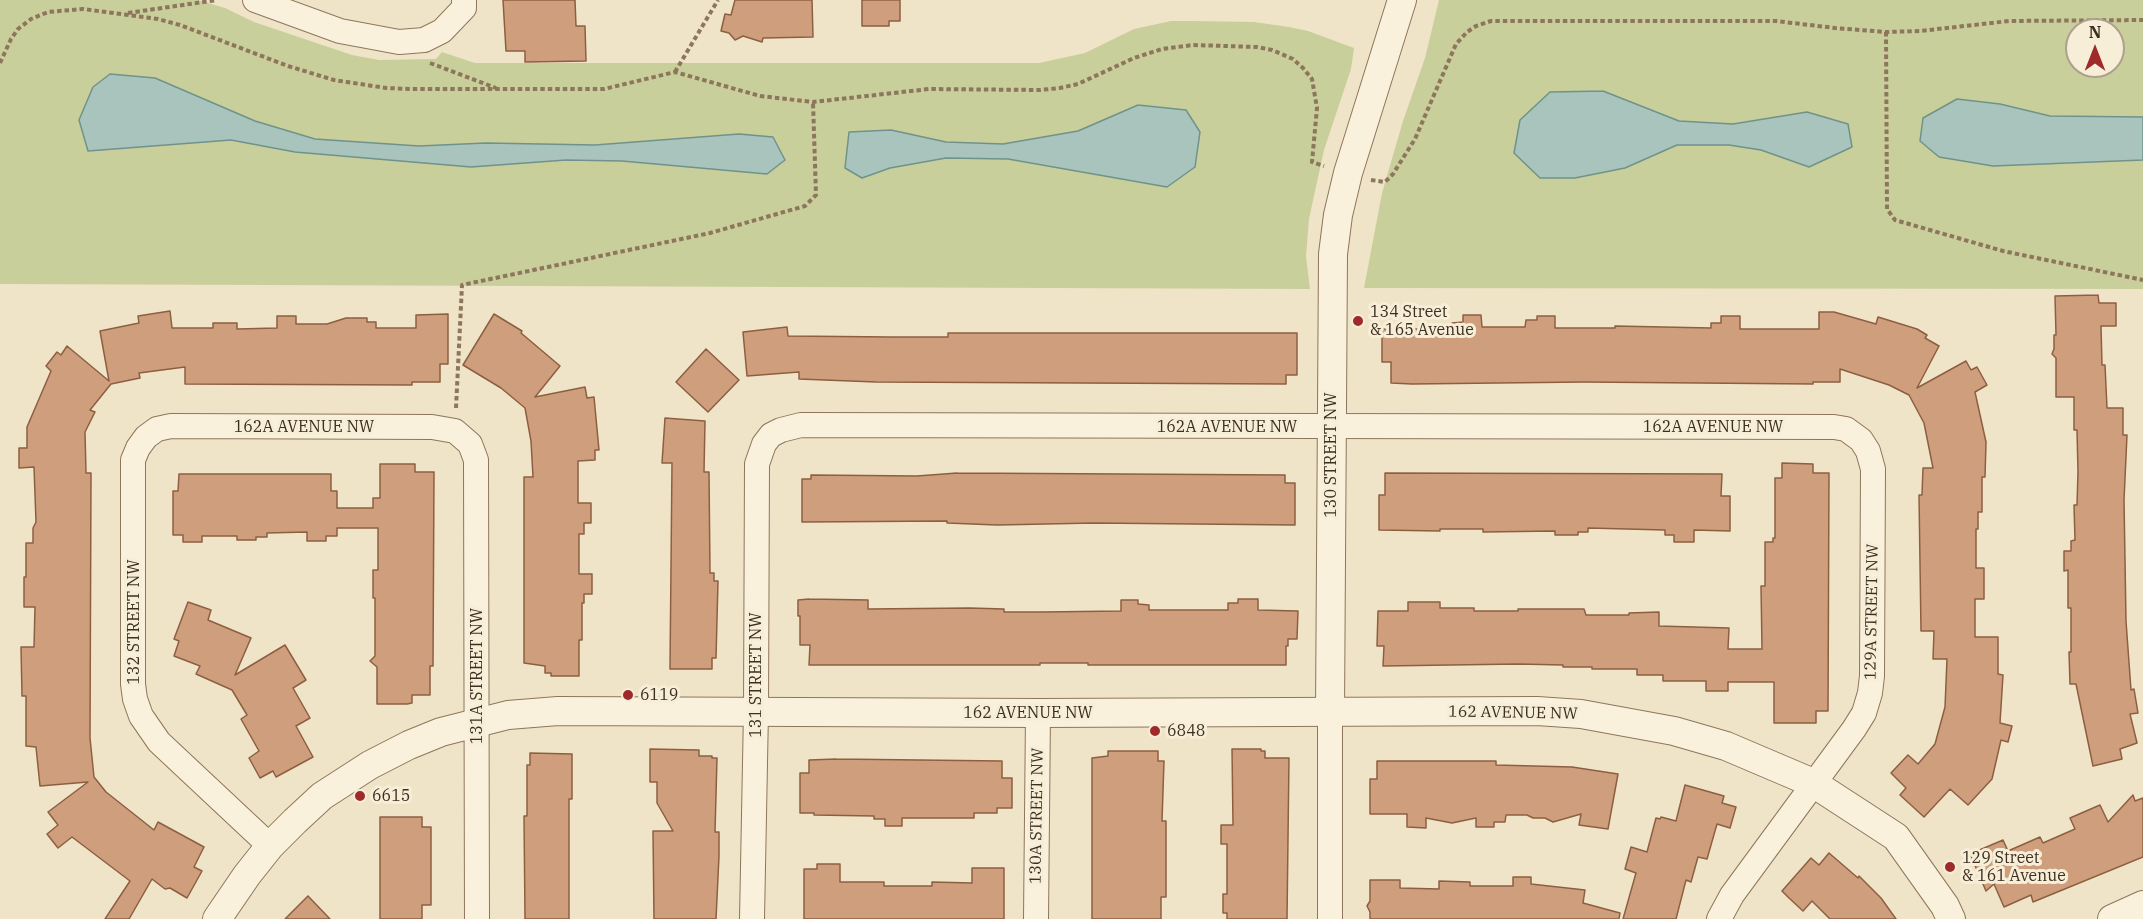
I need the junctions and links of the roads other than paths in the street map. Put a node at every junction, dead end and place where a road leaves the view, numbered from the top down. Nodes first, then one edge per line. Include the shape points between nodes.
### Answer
1 (255, 0) edge
2 (464, 0) edge
3 (1402, 0) edge
4 (1332, 427) junction
5 (459, 433) joint
6 (771, 435) joint
7 (146, 437) joint
8 (1861, 440) joint
9 (756, 711) junction
10 (1330, 712) junction
11 (1038, 714) junction
12 (477, 722) junction
13 (1813, 783) junction
14 (270, 846) junction
15 (2143, 905) edge
16 (217, 919) edge
17 (477, 919) edge
18 (752, 919) edge
19 (1035, 919) edge
20 (1330, 919) edge
21 (1719, 919) edge
22 (1951, 919) edge
23 (2112, 919) edge

1 - 2 street via 340,31 400,42 424,40 442,31 464,8
3 - 4 street, 130 STREET NW via 1338,215 1333,254
4 - 6 street, 162A AVENUE NW via 801,425
4 - 8 street, 162A AVENUE NW via 1834,427 1846,429
4 - 10 street, 130 STREET NW
5 - 7 street, 162A AVENUE NW via 432,427 171,426
5 - 12 street, 131A STREET NW via 470,444 476,460
6 - 9 street, 131 STREET NW via 757,464
7 - 14 street, 132 STREET NW via 133,460 135,699 141,716 159,742
8 - 13 street, 129A STREET NW via 1873,469 1870,693 1864,713
9 - 11 street, 162 AVENUE NW
9 - 12 street, 162 AVENUE NW via 558,711
9 - 18 street, 131 STREET NW
10 - 11 street, 162 AVENUE NW
10 - 13 street, 162 AVENUE NW via 1581,714 1674,730 1726,746
10 - 20 street, 130 STREET NW
11 - 19 street, 130A STREET NW
12 - 14 street, 162 AVENUE NW via 441,732 370,765 322,796
12 - 17 street, 131A STREET NW
13 - 21 street, 129A STREET NW
13 - 22 street, 162 AVENUE NW via 1896,837
14 - 16 street
15 - 23 street

